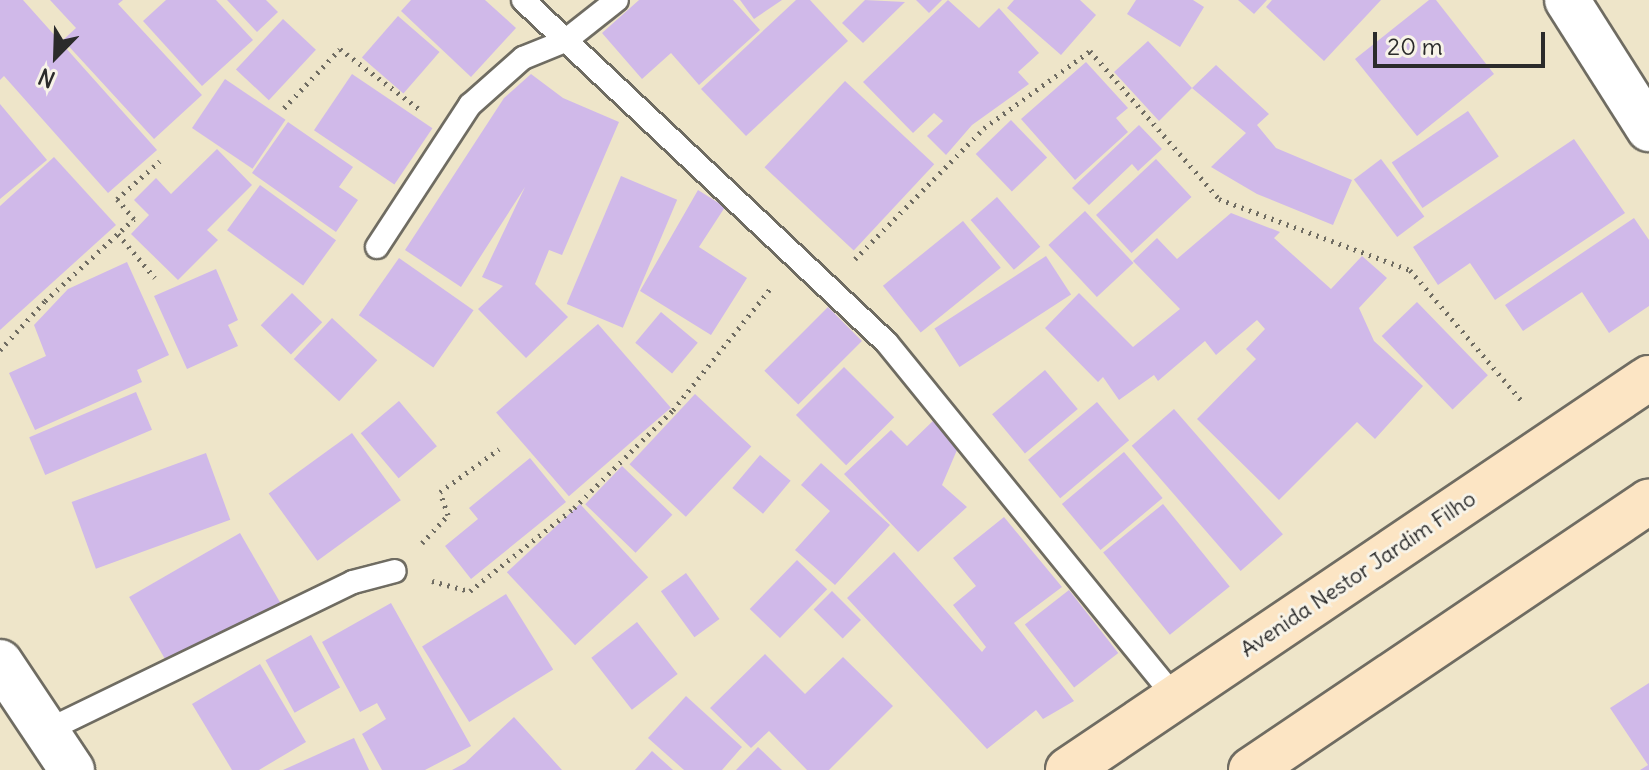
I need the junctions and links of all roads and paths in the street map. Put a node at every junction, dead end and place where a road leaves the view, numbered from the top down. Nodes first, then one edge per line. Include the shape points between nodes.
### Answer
1 (523, 0) edge
2 (617, 0) edge
3 (1567, 0) edge
4 (565, 41) junction
5 (284, 108) dead end
6 (1649, 129) edge
7 (451, 134) junction
8 (160, 161) dead end
9 (118, 234) junction
10 (377, 247) dead end
11 (796, 258) junction
12 (155, 278) dead end
13 (828, 287) junction
14 (0, 350) edge
15 (1649, 378) edge
16 (1551, 445) junction
17 (499, 449) dead end
18 (1649, 502) edge
19 (395, 571) junction
20 (0, 662) edge
21 (1175, 698) junction
22 (46, 731) junction
23 (72, 770) edge
24 (1068, 770) edge
25 (1251, 770) edge

1 - 4 lane
2 - 4 lane
3 - 6 street
4 - 7 lane via 523,58 470,105
4 - 11 lane
5 - 7 path via 340,49
7 - 10 lane
8 - 9 path via 117,199 134,219
9 - 12 path
9 - 14 path
11 - 13 lane
11 - 19 path via 673,410 574,508 470,591
13 - 16 path via 984,128 1090,51 1219,199 1410,270 1518,396
13 - 21 lane via 887,343
15 - 16 main road, Avenida Nestor Jardim Filho
16 - 21 main road, Avenida Nestor Jardim Filho
17 - 19 path via 440,492 448,515
18 - 25 main road
19 - 22 lane via 353,582
20 - 22 street
21 - 24 main road, Avenida Nestor Jardim Filho
22 - 23 street

